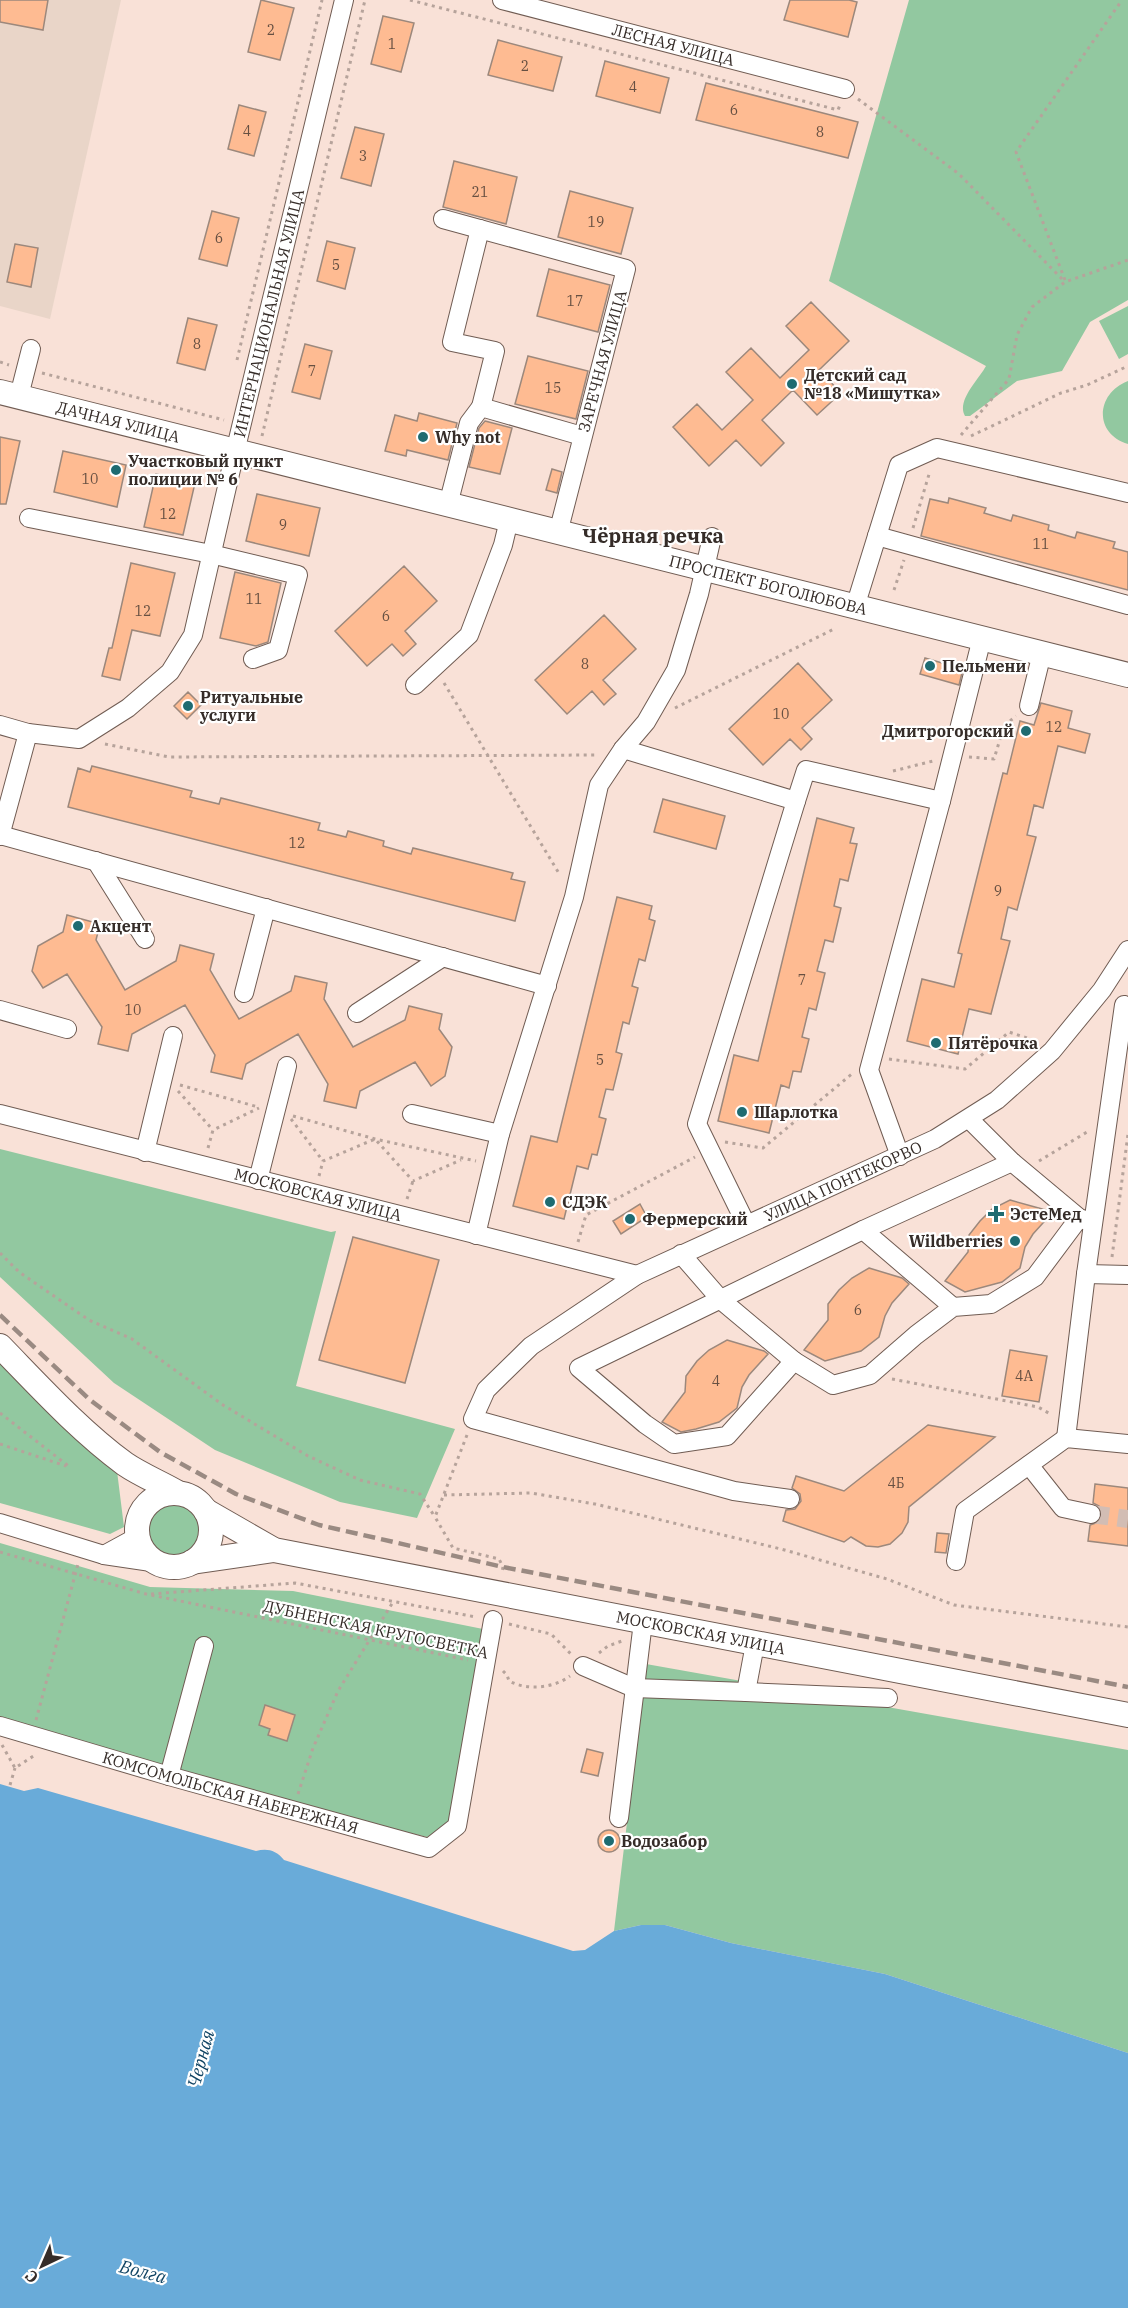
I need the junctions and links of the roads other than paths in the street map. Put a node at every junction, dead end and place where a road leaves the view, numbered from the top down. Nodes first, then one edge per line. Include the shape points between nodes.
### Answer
1 (344, 0) edge
2 (502, 0) edge
3 (844, 89) road end
4 (443, 219) dead end
5 (480, 229) junction
6 (31, 349) dead end
7 (10, 394) edge
8 (481, 407) junction
9 (582, 436) junction
10 (235, 452) junction
11 (1128, 493) edge
12 (448, 505) junction
13 (29, 518) dead end
14 (509, 520) junction
15 (558, 533) junction
16 (877, 536) junction
17 (712, 537) dead end
18 (211, 554) junction
19 (704, 569) junction
20 (1128, 605) edge
21 (855, 607) junction
22 (982, 638) junction
23 (1042, 653) junction
24 (253, 659) dead end
25 (1128, 675) edge
26 (415, 685) dead end
27 (1029, 706) dead end
28 (0, 726) edge
29 (28, 733) junction
30 (623, 749) junction
31 (796, 801) junction
32 (941, 801) junction
33 (0, 836) edge
34 (96, 861) junction
35 (266, 908) junction
36 (146, 939) dead end
37 (1128, 950) edge
38 (443, 957) junction
39 (547, 986) junction
40 (1102, 990) junction
41 (244, 993) dead end
42 (1126, 1005) edge
43 (0, 1010) edge
44 (357, 1014) dead end
45 (67, 1029) dead end
46 (173, 1036) dead end
47 (1124, 1050) edge
48 (287, 1066) dead end
49 (0, 1114) edge
50 (412, 1114) dead end
51 (969, 1119) junction
52 (500, 1134) junction
53 (145, 1152) junction
54 (900, 1156) junction
55 (1017, 1166) junction
56 (258, 1180) junction
57 (1086, 1221) junction
58 (746, 1224) junction
59 (863, 1230) junction
60 (476, 1234) junction
61 (681, 1254) junction
62 (1086, 1274) junction
63 (1119, 1274) edge
64 (638, 1275) junction
65 (722, 1300) junction
66 (953, 1307) junction
67 (0, 1346) edge
68 (794, 1361) junction
69 (1067, 1431) junction
70 (1128, 1444) edge
71 (127, 1465) junction
72 (1029, 1465) junction
73 (178, 1492) junction
74 (789, 1498) dead end
75 (206, 1511) junction
76 (1091, 1514) tunnel mouth
77 (0, 1523) edge
78 (139, 1525) junction
79 (274, 1550) junction
80 (104, 1555) junction
81 (956, 1561) dead end
82 (192, 1562) junction
83 (158, 1563) junction
84 (494, 1620) road end
85 (642, 1632) junction
86 (755, 1644) junction
87 (204, 1646) dead end
88 (583, 1666) road end
89 (634, 1688) junction
90 (746, 1692) junction
91 (888, 1698) dead end
92 (1128, 1715) edge
93 (0, 1726) edge
94 (169, 1776) junction
95 (619, 1818) dead end

1 - 10 street, ИНТЕРНАЦИОНАЛЬНАЯ УЛИЦА
2 - 3 street, ЛЕСНАЯ УЛИЦА
4 - 5 street, ЗАРЕЧНАЯ УЛИЦА
5 - 8 street via 452,342 495,351
5 - 9 street, ЗАРЕЧНАЯ УЛИЦА via 626,269
6 - 7 street via 27,370
7 - 10 main road, ДАЧНАЯ УЛИЦА
8 - 9 street
8 - 12 street via 469,423
9 - 15 street, ЗАРЕЧНАЯ УЛИЦА
10 - 12 main road, ПРОСПЕКТ БОГОЛЮБОВА
10 - 18 street, ИНТЕРНАЦИОНАЛЬНАЯ УЛИЦА
11 - 16 street via 944,447 899,465
12 - 14 main road, ПРОСПЕКТ БОГОЛЮБОВА
13 - 18 street
14 - 15 main road, ПРОСПЕКТ БОГОЛЮБОВА
14 - 26 street via 469,635
15 - 19 main road, ПРОСПЕКТ БОГОЛЮБОВА
16 - 20 street
16 - 21 street
17 - 19 street
18 - 24 street via 298,575 278,650
18 - 29 street, ИНТЕРНАЦИОНАЛЬНАЯ УЛИЦА via 193,635 170,672 129,708 80,739
19 - 21 main road, ПРОСПЕКТ БОГОЛЮБОВА
19 - 30 street via 676,670 646,722
21 - 22 main road, ПРОСПЕКТ БОГОЛЮБОВА
22 - 23 main road, ПРОСПЕКТ БОГОЛЮБОВА
22 - 32 street
23 - 25 main road, ПРОСПЕКТ БОГОЛЮБОВА
23 - 27 street
28 - 29 street
29 - 33 street
30 - 31 street
30 - 39 street via 599,784 574,897
31 - 32 street via 806,770
31 - 58 street via 698,1124
32 - 54 street via 869,1070
33 - 34 street
34 - 35 street
34 - 36 street
35 - 38 street
35 - 41 street
37 - 40 street, УЛИЦА ПОНТЕКОРВО
38 - 39 street
38 - 44 street
39 - 52 street
40 - 42 street
40 - 51 street, УЛИЦА ПОНТЕКОРВО via 1052,1051 997,1100
42 - 47 street
43 - 45 street
46 - 53 street
47 - 57 street
48 - 56 street via 268,1109
49 - 53 street, МОСКОВСКАЯ УЛИЦА
50 - 52 street
51 - 54 street, УЛИЦА ПОНТЕКОРВО
51 - 55 street
52 - 60 street
53 - 56 street, МОСКОВСКАЯ УЛИЦА
54 - 58 street, УЛИЦА ПОНТЕКОРВО
55 - 57 street
55 - 59 street
56 - 60 street, МОСКОВСКАЯ УЛИЦА
57 - 62 street
57 - 66 street via 1035,1277 990,1304
58 - 61 street, УЛИЦА ПОНТЕКОРВО
59 - 65 street
59 - 66 street
60 - 64 street, МОСКОВСКАЯ УЛИЦА
61 - 64 street, УЛИЦА ПОНТЕКОРВО
61 - 65 street
62 - 63 street
62 - 69 street
64 - 74 street, УЛИЦА ПОНТЕКОРВО via 531,1346 486,1390 473,1419 734,1491
65 - 68 street
65 - 68 street via 579,1368 674,1444 727,1436
66 - 68 street via 870,1375 833,1385
67 - 71 main road via 69,1416
69 - 70 street
69 - 72 street
71 - 73 main road
71 - 78 main road
72 - 76 street via 1063,1508
72 - 81 street via 965,1511
73 - 75 main road via 199,1502
73 - 78 main road via 166,1493 147,1504
75 - 79 main road
75 - 82 main road via 211,1534 208,1545
77 - 80 street
78 - 80 street
78 - 83 main road via 141,1548
79 - 82 main road
79 - 85 main road, МОСКОВСКАЯ УЛИЦА via 498,1594
80 - 83 street
82 - 83 main road via 170,1567
84 - 94 street, КОМСОМОЛЬСКАЯ НАБЕРЕЖНАЯ via 457,1826 429,1848
85 - 86 main road, МОСКОВСКАЯ УЛИЦА
85 - 89 street
86 - 90 street
86 - 92 main road, МОСКОВСКАЯ УЛИЦА
87 - 94 street
88 - 89 street
89 - 90 street
89 - 95 street
90 - 91 street
93 - 94 street, КОМСОМОЛЬСКАЯ НАБЕРЕЖНАЯ

